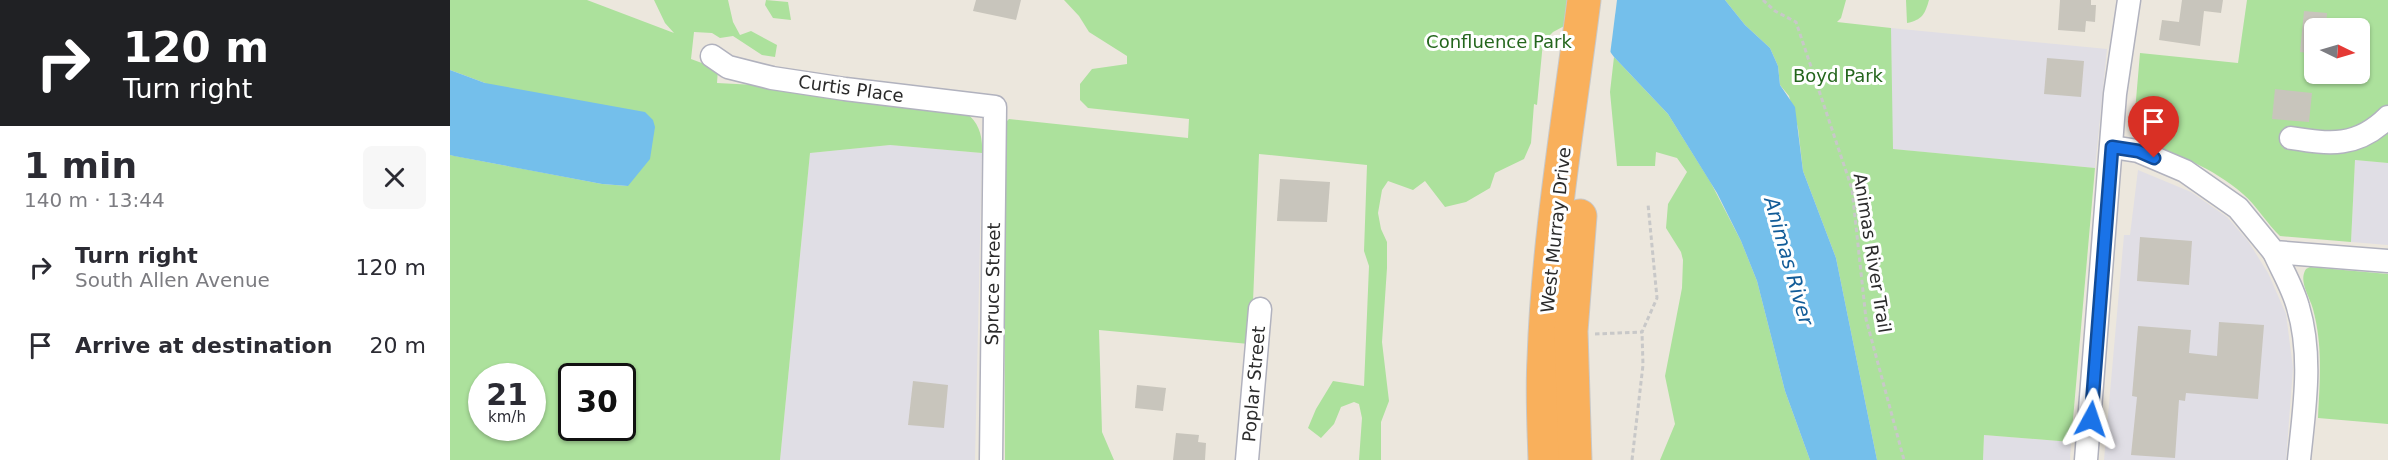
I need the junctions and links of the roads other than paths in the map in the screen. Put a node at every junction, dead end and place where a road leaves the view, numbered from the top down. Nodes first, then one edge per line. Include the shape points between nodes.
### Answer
1 (1584, 0) edge
2 (1606, 0) edge
3 (2129, 0) edge
4 (712, 56) dead end
5 (1586, 70) junction
6 (995, 107) joint
7 (2388, 117) edge
8 (2291, 138) dead end
9 (2112, 147) junction
10 (2274, 252) junction
11 (2388, 261) edge
12 (1260, 309) dead end
13 (991, 460) edge
14 (1247, 460) edge
15 (1545, 460) edge
16 (1575, 460) edge
17 (2086, 460) edge
18 (2299, 460) edge

1 - 5 highway, West Murray Drive
2 - 5 highway, West Murray Drive
3 - 9 street via 2115,94
4 - 6 street, Curtis Place via 728,67 772,78
5 - 15 highway, West Murray Drive via 1559,197 1543,371
5 - 16 highway, West Murray Drive via 1571,350
6 - 13 street, Spruce Street
7 - 8 street via 2354,140 2331,144
9 - 10 street via 2138,151 2186,171 2238,208
9 - 17 street
10 - 11 street
10 - 18 street via 2298,306 2306,353
12 - 14 street, Poplar Street

